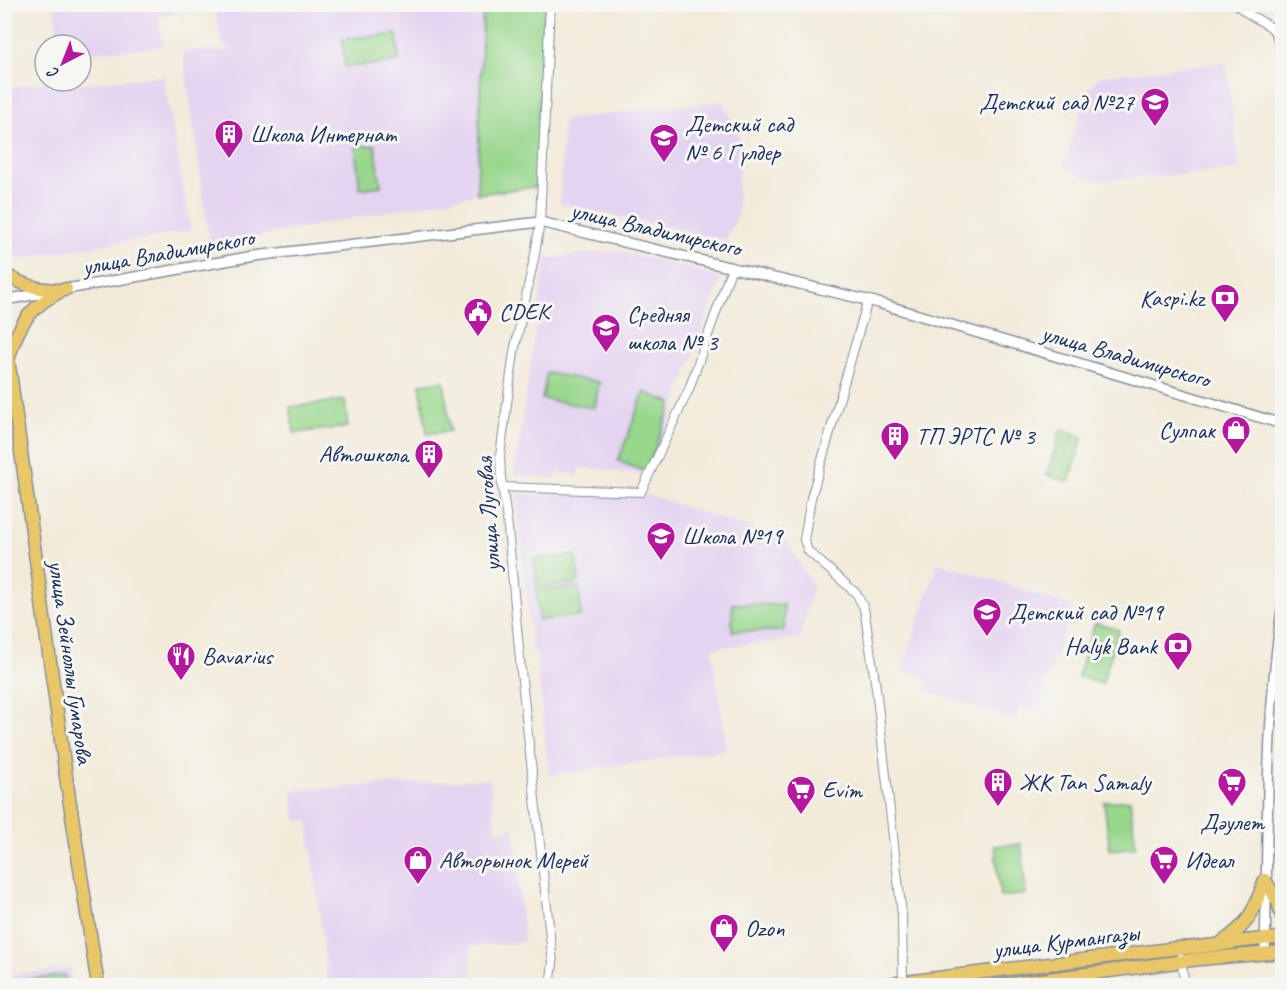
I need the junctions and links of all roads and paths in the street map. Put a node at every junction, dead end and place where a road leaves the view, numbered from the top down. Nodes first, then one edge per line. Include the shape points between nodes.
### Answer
1 (550, 4) edge
2 (1237, 4) edge
3 (1282, 70) edge
4 (540, 222) junction
5 (732, 267) junction
6 (4, 273) edge
7 (66, 290) junction
8 (4, 300) edge
9 (868, 300) junction
10 (4, 344) edge
11 (6, 355) edge
12 (1282, 424) edge
13 (502, 487) junction
14 (1282, 610) edge
15 (1265, 880) junction
16 (1282, 917) edge
17 (1266, 938) junction
18 (1282, 938) edge
19 (1219, 945) junction
20 (1178, 948) junction
21 (1282, 952) edge
22 (1265, 953) junction
23 (1181, 962) junction
24 (903, 982) junction
25 (98, 986) edge
26 (550, 986) edge
27 (873, 986) edge
28 (995, 986) edge
29 (1185, 986) edge

1 - 4 street, улица Луговая
2 - 3 street via 1245,14 1271,27 1279,44
4 - 5 street, улица Владимирского
4 - 7 street, улица Владимирского via 254,256
4 - 13 street, улица Луговая via 514,352 501,456
5 - 9 street, улица Владимирского
5 - 13 street via 688,389 641,492
6 - 7 main road via 29,286
7 - 8 street, улица Владимирского
7 - 11 main road via 45,300 28,315
9 - 12 street, улица Владимирского
9 - 24 street via 811,498 804,540 808,551 856,593 864,608 902,915
10 - 11 main road, улица Зейноллы Гумарова
11 - 25 main road, улица Зейноллы Гумарова
13 - 26 street, улица Луговая via 553,963
14 - 15 street via 1270,717
15 - 16 main road
15 - 17 street
15 - 19 main road via 1251,917
17 - 18 main road, улица Курмангазы
17 - 19 main road, улица Курмангазы
17 - 22 street
19 - 20 main road, улица Курмангазы
20 - 23 street
20 - 24 main road, улица Курмангазы
21 - 22 main road, улица Курмангазы
22 - 23 main road, улица Курмангазы
23 - 28 main road, улица Курмангазы
23 - 29 street
24 - 27 main road, улица Курмангазы

